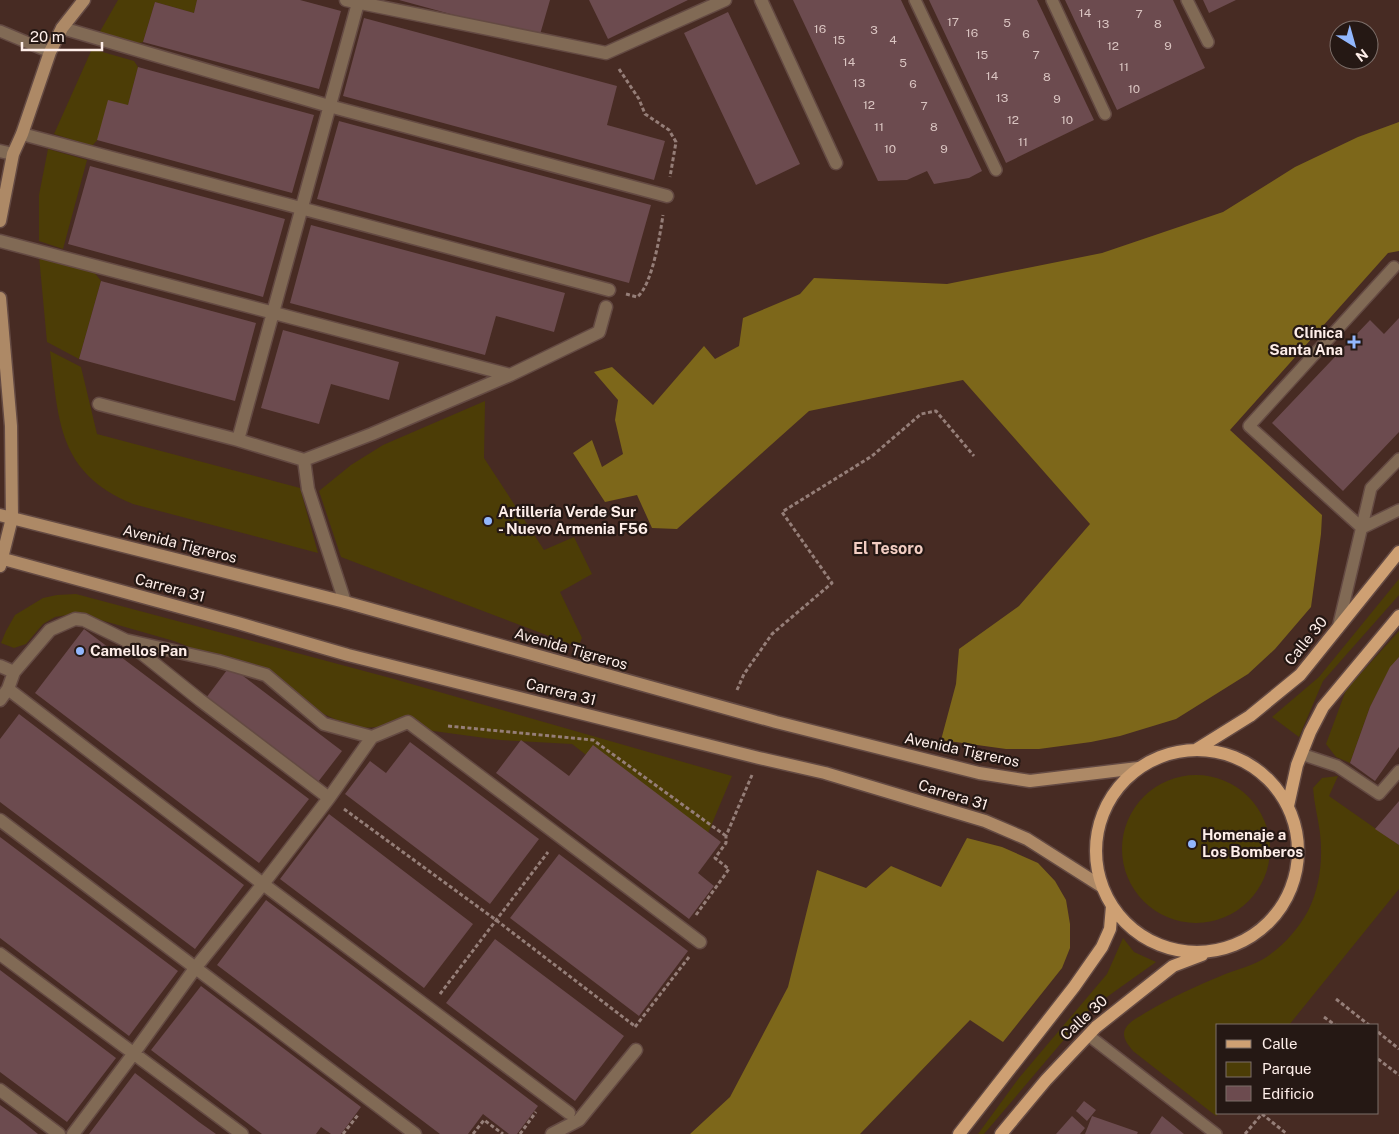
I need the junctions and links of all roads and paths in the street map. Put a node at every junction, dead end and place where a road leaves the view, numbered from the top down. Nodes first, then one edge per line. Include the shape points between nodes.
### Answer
1 (84, 0) edge
2 (725, 0) edge
3 (760, 0) edge
4 (915, 0) edge
5 (1052, 0) edge
6 (1187, 0) edge
7 (352, 2) edge
8 (62, 28) junction
9 (0, 30) edge
10 (1208, 42) dead end
11 (50, 52) junction
12 (330, 106) junction
13 (1105, 114) dead end
14 (22, 134) junction
15 (0, 151) edge
16 (13, 154) junction
17 (836, 164) dead end
18 (996, 170) dead end
19 (667, 196) dead end
20 (302, 207) junction
21 (0, 221) edge
22 (0, 241) edge
23 (1394, 267) dead end
24 (609, 290) dead end
25 (0, 298) edge
26 (606, 307) dead end
27 (273, 312) junction
28 (510, 375) junction
29 (99, 404) dead end
30 (238, 440) junction
31 (974, 456) dead end
32 (1399, 459) edge
33 (304, 460) junction
34 (1399, 510) edge
35 (6, 517) edge
36 (1362, 528) junction
37 (1399, 552) edge
38 (1, 561) edge
39 (345, 602) junction
40 (1399, 616) edge
41 (1338, 628) junction
42 (125, 640) junction
43 (0, 666) edge
44 (14, 672) junction
45 (4, 694) edge
46 (729, 709) junction
47 (446, 726) dead end
48 (372, 737) junction
49 (1197, 749) junction
50 (1301, 754) junction
51 (759, 758) junction
52 (1138, 768) junction
53 (1399, 771) edge
54 (329, 798) junction
55 (1288, 806) junction
56 (0, 820) edge
57 (560, 836) junction
58 (726, 836) junction
59 (263, 884) junction
60 (1101, 886) junction
61 (1112, 906) junction
62 (496, 920) junction
63 (685, 931) junction
64 (700, 942) joint
65 (1209, 952) junction
66 (0, 954) edge
67 (196, 967) junction
68 (1336, 999) dead end
69 (429, 1009) junction
70 (1324, 1017) dead end
71 (1334, 1024) edge
72 (1368, 1024) edge
73 (636, 1027) junction
74 (1379, 1033) edge
75 (630, 1034) dead end
76 (1088, 1035) junction
77 (1399, 1049) edge
78 (636, 1050) dead end
79 (134, 1053) junction
80 (1379, 1060) edge
81 (1399, 1075) edge
82 (0, 1090) edge
83 (547, 1098) junction
84 (569, 1113) dead end
85 (59, 1134) edge
86 (73, 1134) edge
87 (242, 1134) edge
88 (415, 1134) edge
89 (473, 1134) edge
90 (503, 1134) edge
91 (520, 1134) edge
92 (552, 1134) edge
93 (959, 1134) edge
94 (1001, 1134) edge
95 (1216, 1134) edge
96 (1245, 1134) edge
97 (1287, 1134) edge

1 - 8 main road
2 - 7 street via 606,53
3 - 17 street
4 - 18 lane
5 - 13 lane
6 - 10 lane
7 - 12 street
8 - 11 main road
8 - 12 street
9 - 11 lane
11 - 14 main road
12 - 19 street
12 - 20 street
14 - 16 main road
14 - 20 street
15 - 16 street
16 - 21 main road
20 - 24 street
20 - 27 street
22 - 27 street
23 - 36 lane via 1248,426
25 - 35 main road via 12,426
26 - 28 street via 599,332
27 - 28 street
27 - 30 street
28 - 33 street
29 - 30 street
30 - 33 street
31 - 46 path via 936,411 921,414 872,456 782,512 832,584 772,634 744,674
32 - 36 lane via 1371,488
33 - 39 street via 308,489
34 - 36 lane
35 - 38 main road
35 - 39 main road, Avenida Tigreros
36 - 41 lane
37 - 41 main road, Calle 30
38 - 51 main road, Carrera 31 via 348,655
39 - 46 main road, Avenida Tigreros
40 - 50 main road via 1323,707
41 - 49 main road, Calle 30 via 1300,675 1250,716
42 - 44 street via 84,620 75,619 50,630
42 - 48 street via 266,675 324,724
42 - 54 street
43 - 44 street
44 - 45 street
45 - 59 street
46 - 52 main road, Avenida Tigreros via 979,773 1030,781
47 - 58 path via 593,740
48 - 54 street
48 - 57 street via 408,722
49 - 52 main road via 1166,754
49 - 55 main road, Calle 30 via 1234,756 1251,764 1279,790
50 - 53 lane via 1336,766 1380,794
50 - 55 main road
51 - 58 path
51 - 60 main road, Carrera 31 via 825,773 985,822 1027,839
52 - 60 main road via 1108,802 1100,822 1096,865
54 - 59 street
54 - 62 path
55 - 65 main road, Calle 30 via 1296,826 1298,854 1291,889 1281,908 1249,937
56 - 67 street
57 - 62 path
57 - 63 street
58 - 63 path via 726,843 715,858 729,870
59 - 67 street
59 - 69 street
60 - 61 main road
61 - 65 main road via 1123,921 1154,943 1181,951
61 - 93 main road, Calle 30 via 1110,929 1102,947
62 - 69 path
62 - 73 path
63 - 64 street
64 - 73 path
65 - 76 main road, Calle 30 via 1173,966
66 - 79 street
67 - 79 street
67 - 88 street
68 - 72 path
69 - 83 street
70 - 71 path
73 - 75 path
74 - 77 path
76 - 94 main road, Calle 30
76 - 95 lane
78 - 92 street via 578,1120
79 - 86 street
79 - 87 street
80 - 81 path
82 - 85 street
83 - 84 street
83 - 91 path
89 - 90 path via 484,1120
96 - 97 path via 1262,1114

